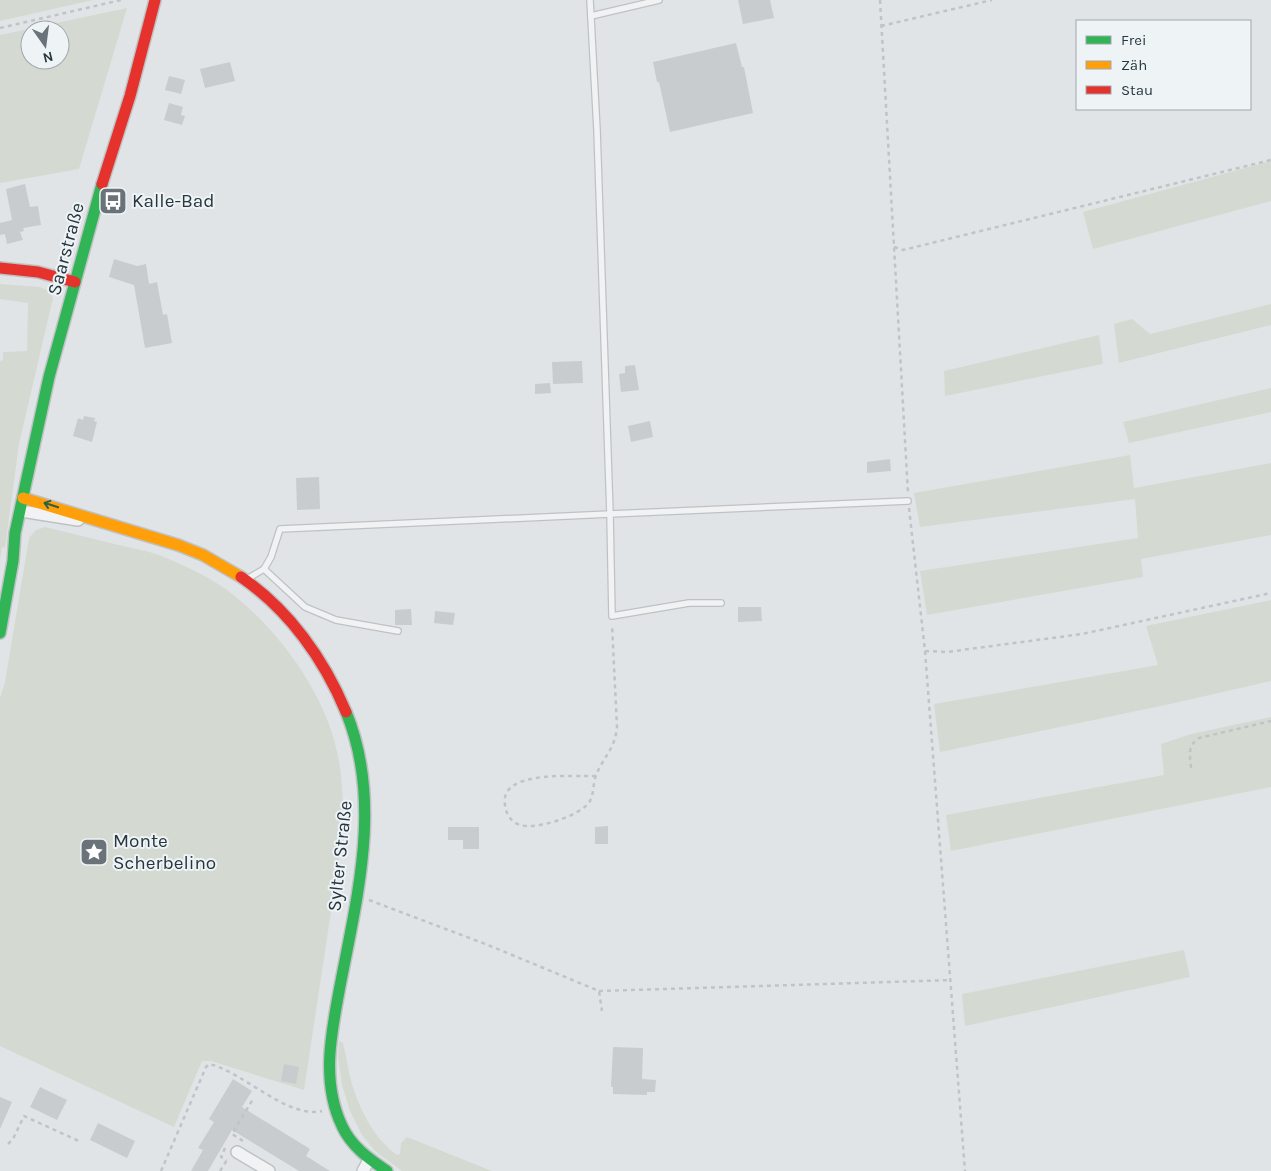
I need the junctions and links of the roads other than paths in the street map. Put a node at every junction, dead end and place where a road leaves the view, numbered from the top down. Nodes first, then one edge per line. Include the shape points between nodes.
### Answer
1 (155, 0) edge
2 (590, 0) edge
3 (660, 0) edge
4 (591, 16) junction
5 (0, 268) edge
6 (76, 282) junction
7 (23, 498) junction
8 (908, 501) road end
9 (21, 510) junction
10 (610, 514) junction
11 (111, 525) junction
12 (264, 569) junction
13 (245, 580) junction
14 (720, 604) dead end
15 (398, 631) dead end
16 (0, 633) edge
17 (237, 1152) road end
18 (369, 1160) junction
19 (270, 1171) edge
20 (363, 1171) edge
21 (387, 1171) edge

1 - 6 street, Saarstraße
2 - 4 lane
3 - 4 lane
4 - 10 lane
5 - 6 street via 48,274
6 - 7 street, Saarstraße via 49,377
7 - 9 street, Saarstraße
11 -> 7 street, Sylter Straße
8 - 10 lane
9 - 11 street, Sylter Straße
9 - 16 street, Saarstraße
10 - 12 lane via 280,529
10 - 14 lane via 612,616 689,603
11 - 13 street, Sylter Straße via 198,552
12 - 13 lane
12 - 15 lane via 305,607 336,620
13 - 18 street, Sylter Straße via 273,603 307,640 331,678 350,719 359,752 365,828 330,1044 330,1084 344,1132
17 - 19 street
18 - 20 street
18 - 21 street, Sylter Straße

